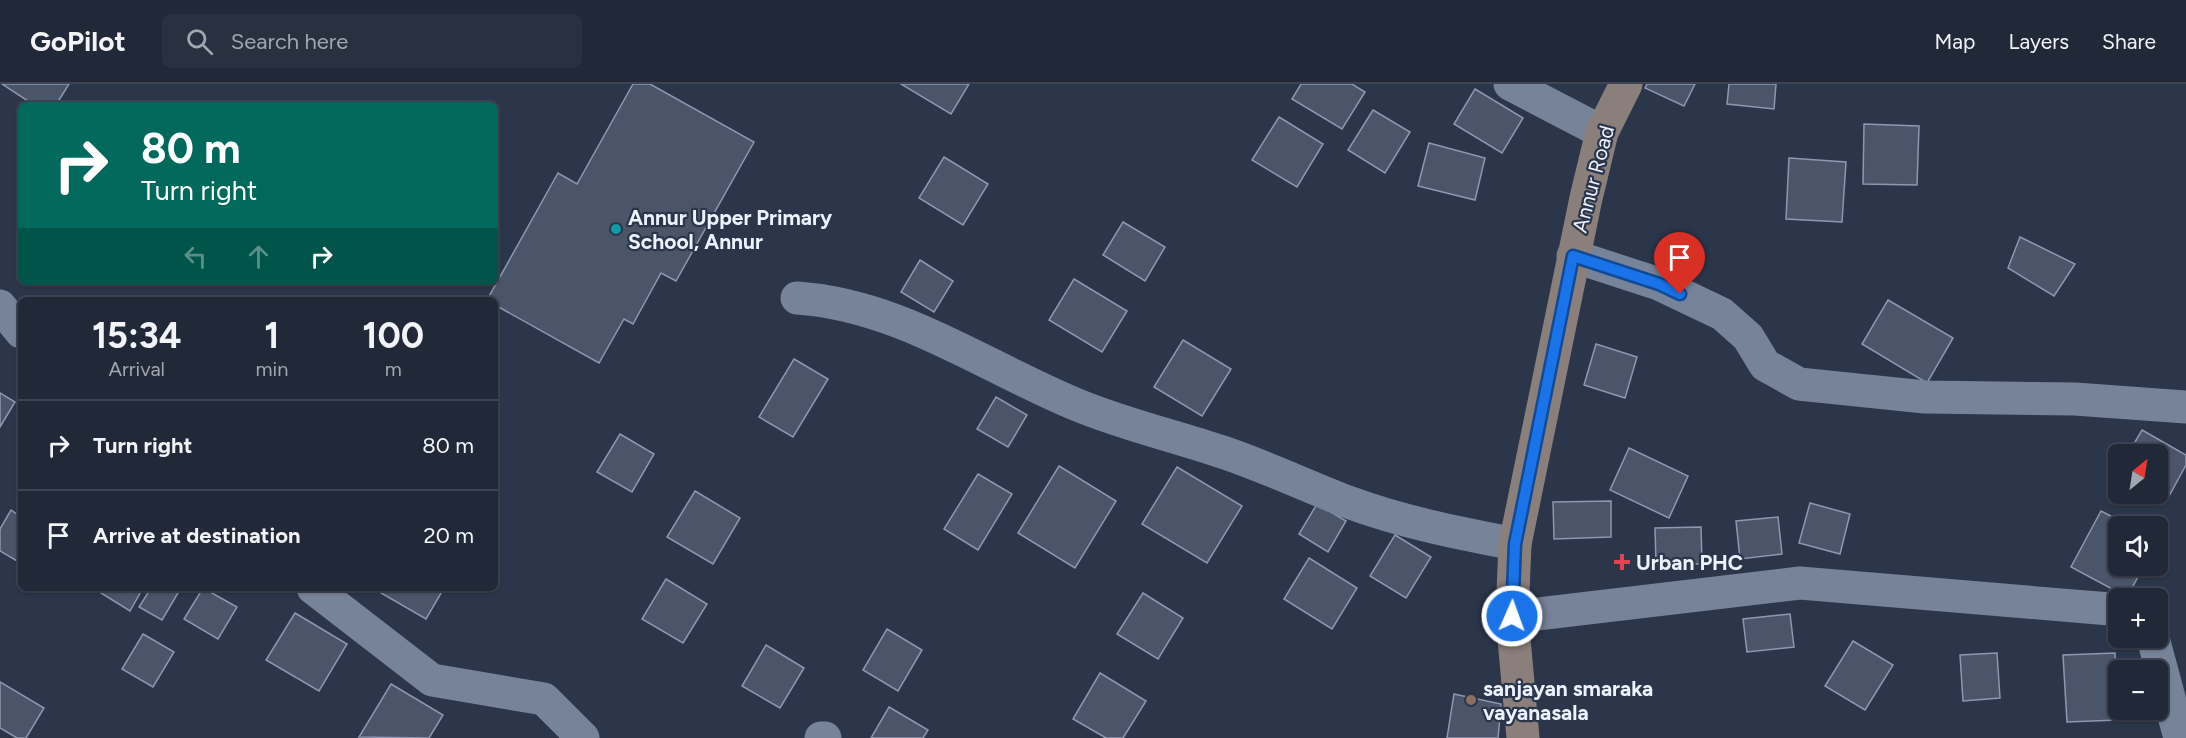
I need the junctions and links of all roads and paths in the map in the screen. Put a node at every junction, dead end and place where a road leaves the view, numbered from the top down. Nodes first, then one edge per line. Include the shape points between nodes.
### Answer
1 (1510, 84) edge
2 (1626, 84) edge
3 (1602, 132) junction
4 (1573, 256) junction
5 (797, 298) dead end
6 (0, 306) edge
7 (18, 328) edge
8 (2186, 407) edge
9 (1515, 544) junction
10 (317, 591) edge
11 (2108, 609) edge
12 (1512, 616) junction
13 (2156, 648) edge
14 (583, 738) edge
15 (1523, 738) edge
16 (2180, 738) edge

1 - 3 street
2 - 3 main road, Annur Road
3 - 4 main road, Annur Road
4 - 8 street via 1659,284 1722,314 1748,337 1765,365 1799,384 1925,397 2075,399
4 - 9 main road, Annur Road
5 - 9 street via 854,306 955,344 1074,404 1150,432 1213,449 1349,502 1417,525
6 - 7 street
9 - 12 main road, Annur Road
10 - 14 street via 432,680 544,699
11 - 12 street via 1800,583
12 - 15 main road, Annur Road
13 - 16 street

